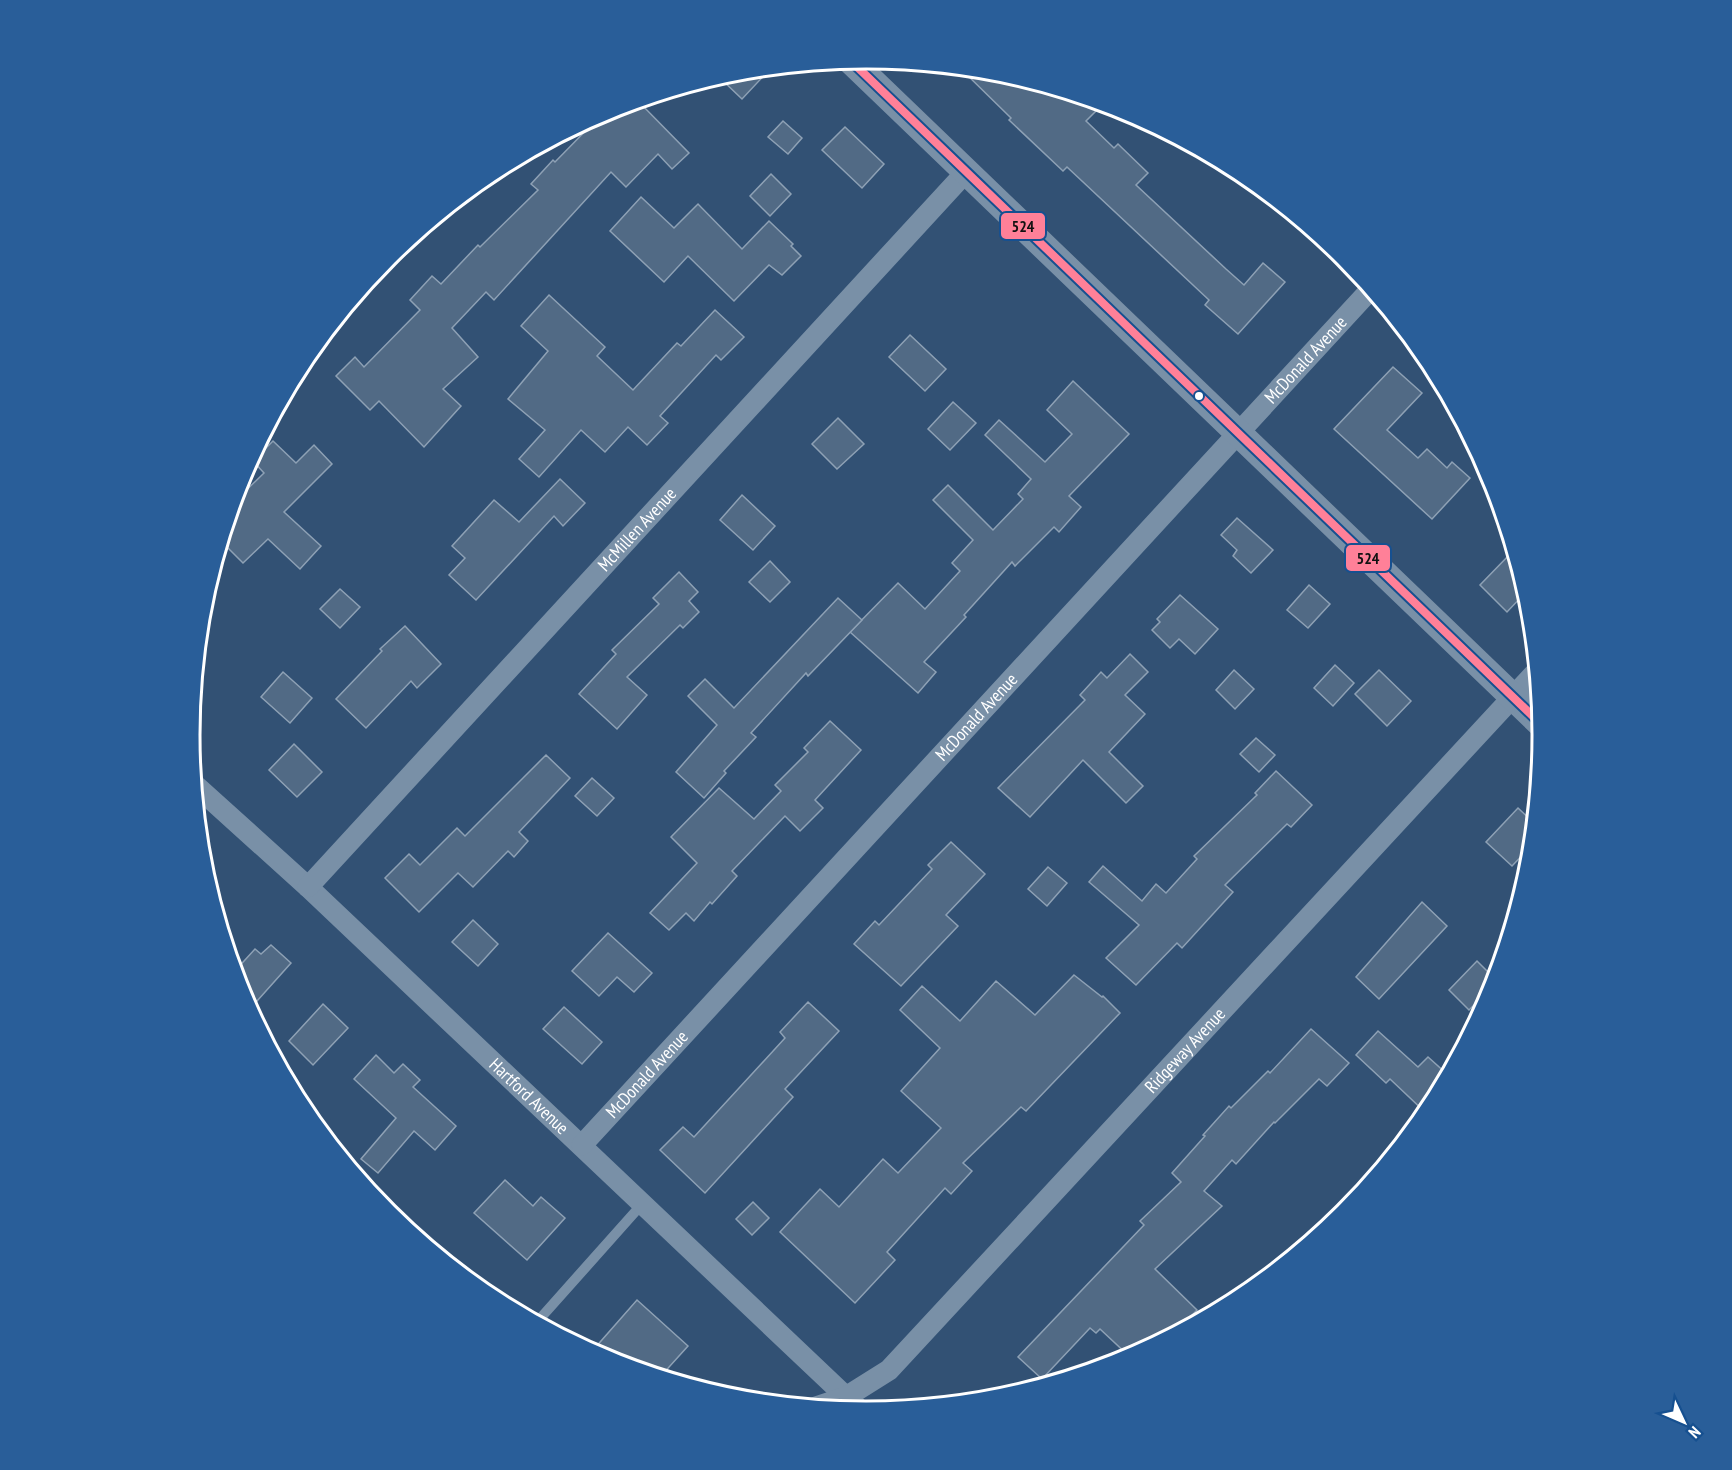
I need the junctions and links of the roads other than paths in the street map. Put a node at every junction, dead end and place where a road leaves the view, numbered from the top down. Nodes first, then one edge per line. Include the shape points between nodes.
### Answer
1 (859, 69) edge
2 (966, 172) junction
3 (1366, 295) edge
4 (1238, 432) junction
5 (1530, 679) edge
6 (1513, 697) junction
7 (1532, 715) edge
8 (202, 792) edge
9 (308, 887) junction
10 (582, 1145) junction
11 (643, 1203) junction
12 (542, 1317) edge
13 (850, 1401) edge
14 (857, 1401) edge

1 - 2 street
2 - 4 street
2 - 9 street, McMillen Avenue
3 - 4 street, McDonald Avenue
4 - 6 street
4 - 10 street, McDonald Avenue
5 - 6 street, Ridgeway Avenue
6 - 7 street
6 - 14 street, Ridgeway Avenue
8 - 9 street, Hartford Avenue
9 - 10 street, Hartford Avenue
10 - 11 street, Hartford Avenue
11 - 12 lane
11 - 13 street, Hartford Avenue

